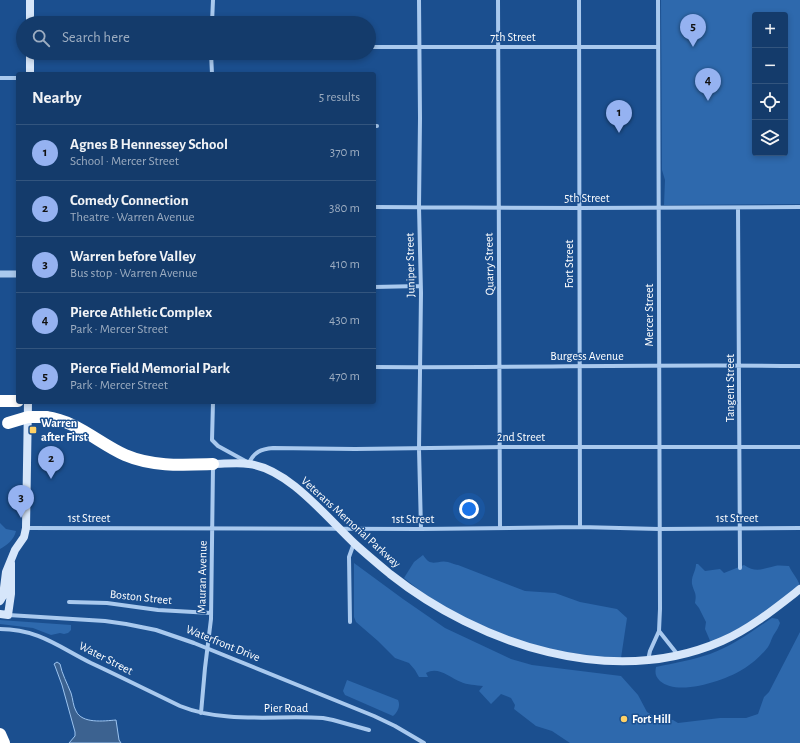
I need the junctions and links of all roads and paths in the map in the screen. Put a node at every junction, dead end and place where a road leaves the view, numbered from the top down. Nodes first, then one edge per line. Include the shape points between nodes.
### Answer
1 (30, 0) edge
2 (213, 0) edge
3 (419, 0) edge
4 (498, 0) edge
5 (579, 0) edge
6 (658, 0) edge
7 (30, 16) edge
8 (212, 16) edge
9 (579, 46) junction
10 (376, 47) edge
11 (419, 47) junction
12 (499, 47) junction
13 (658, 47) junction
14 (30, 60) edge
15 (211, 60) edge
16 (30, 72) edge
17 (212, 72) edge
18 (0, 78) edge
19 (16, 78) edge
20 (376, 207) edge
21 (499, 207) junction
22 (658, 207) junction
23 (800, 207) edge
24 (419, 208) junction
25 (579, 208) junction
26 (738, 208) junction
27 (0, 274) edge
28 (16, 274) edge
29 (376, 286) edge
30 (420, 286) junction
31 (740, 365) junction
32 (499, 366) junction
33 (580, 366) junction
34 (659, 366) junction
35 (800, 366) edge
36 (376, 367) edge
37 (419, 367) junction
38 (0, 401) edge
39 (16, 401) edge
40 (28, 404) edge
41 (213, 404) edge
42 (4, 425) edge
43 (500, 447) junction
44 (580, 447) junction
45 (659, 447) junction
46 (739, 448) junction
47 (800, 448) edge
48 (419, 449) junction
49 (249, 463) junction
50 (213, 464) junction
51 (580, 527) junction
52 (26, 528) junction
53 (500, 528) junction
54 (740, 528) junction
55 (800, 528) edge
56 (212, 529) junction
57 (341, 529) junction
58 (421, 529) junction
59 (659, 529) junction
60 (354, 543) junction
61 (11, 560) junction
62 (740, 568) dead end
63 (800, 589) edge
64 (2, 598) edge
65 (69, 602) dead end
66 (212, 613) junction
67 (4, 615) edge
68 (350, 622) dead end
69 (0, 629) edge
70 (659, 631) junction
71 (207, 649) junction
72 (678, 655) junction
73 (648, 660) junction
74 (201, 713) junction
75 (369, 730) dead end
76 (0, 734) edge
77 (4, 743) edge
78 (424, 743) edge

1 - 7 main road
2 - 8 street
3 - 11 street, Juniper Street
4 - 12 street, Quarry Street
5 - 9 street, Fort Street
6 - 13 street, Mercer Street
9 - 12 street, 7th Street
9 - 13 street, 7th Street
9 - 25 street, Fort Street
10 - 11 street, 7th Street
11 - 12 street, 7th Street
11 - 24 street, Juniper Street
12 - 21 street, Quarry Street
13 - 22 street, Mercer Street
14 - 16 main road
15 - 17 street
18 - 19 street
20 - 24 street, 5th Street
21 - 24 street, 5th Street
21 - 25 street, 5th Street
21 - 32 street, Quarry Street
22 - 25 street, 5th Street
22 - 26 street, 5th Street
22 - 34 street, Mercer Street
23 - 26 street, 5th Street
24 - 30 street, Juniper Street
25 - 33 street, Fort Street
26 - 31 street, Tangent Street
27 - 28 street
29 - 30 street
30 - 37 street, Juniper Street
31 - 34 street, Burgess Avenue
31 - 35 street, Burgess Avenue
31 - 46 street, Tangent Street
32 - 33 street, Burgess Avenue
32 - 37 street, Burgess Avenue
32 - 43 street, Quarry Street
33 - 34 street, Burgess Avenue
33 - 44 street, Fort Street
34 - 45 street, Mercer Street
36 - 37 street, Burgess Avenue
37 - 48 street, Juniper Street
38 - 39 highway
40 - 52 main road
41 - 49 street via 212,440
42 - 50 highway, bridge via 28,417 46,417 72,424 110,447 139,460 169,464
43 - 44 street, 2nd Street
43 - 48 street, 2nd Street
43 - 53 street, Quarry Street
44 - 45 street, 2nd Street
44 - 51 street, Fort Street
45 - 46 street, 2nd Street
45 - 59 street, Mercer Street
46 - 47 street, 2nd Street
46 - 54 street, Tangent Street
48 - 49 street, 2nd Street via 273,448 256,452
48 - 58 street, Juniper Street
49 - 50 main road, Veterans Memorial Parkway
49 - 57 main road, Veterans Memorial Parkway via 285,479
50 - 56 street, Mauran Avenue
51 - 53 street, 1st Street
51 - 59 street, 1st Street
52 - 56 street, 1st Street
52 - 61 main road via 24,537
53 - 58 street, 1st Street
54 - 55 street, 1st Street
54 - 59 street, 1st Street
54 - 62 street, Tangent Street
56 - 57 street, 1st Street
56 - 66 street, Mauran Avenue
57 - 58 street, 1st Street
57 - 60 main road, Veterans Memorial Parkway
59 - 70 street, Mercer Street
60 - 68 street via 350,557
60 - 73 main road, Veterans Memorial Parkway via 391,575 416,592 466,623 495,636 557,655 598,661
61 - 64 main road via 6,572
61 - 67 main road via 11,594
63 - 72 main road, Veterans Memorial Parkway via 724,641
64 - 67 main road
65 - 66 street, Boston Street
66 - 71 street, Mauran Avenue
67 - 71 street, Waterfront Drive via 120,622 162,632
69 - 74 street, Water Street via 24,631 41,636 180,706
70 - 72 street
70 - 73 street, Mercer Street
71 - 74 street, Mauran Avenue
71 - 78 street, Waterfront Drive via 374,716
72 - 73 main road, Veterans Memorial Parkway
74 - 75 street, Pier Road via 239,717 323,718
76 - 77 highway

